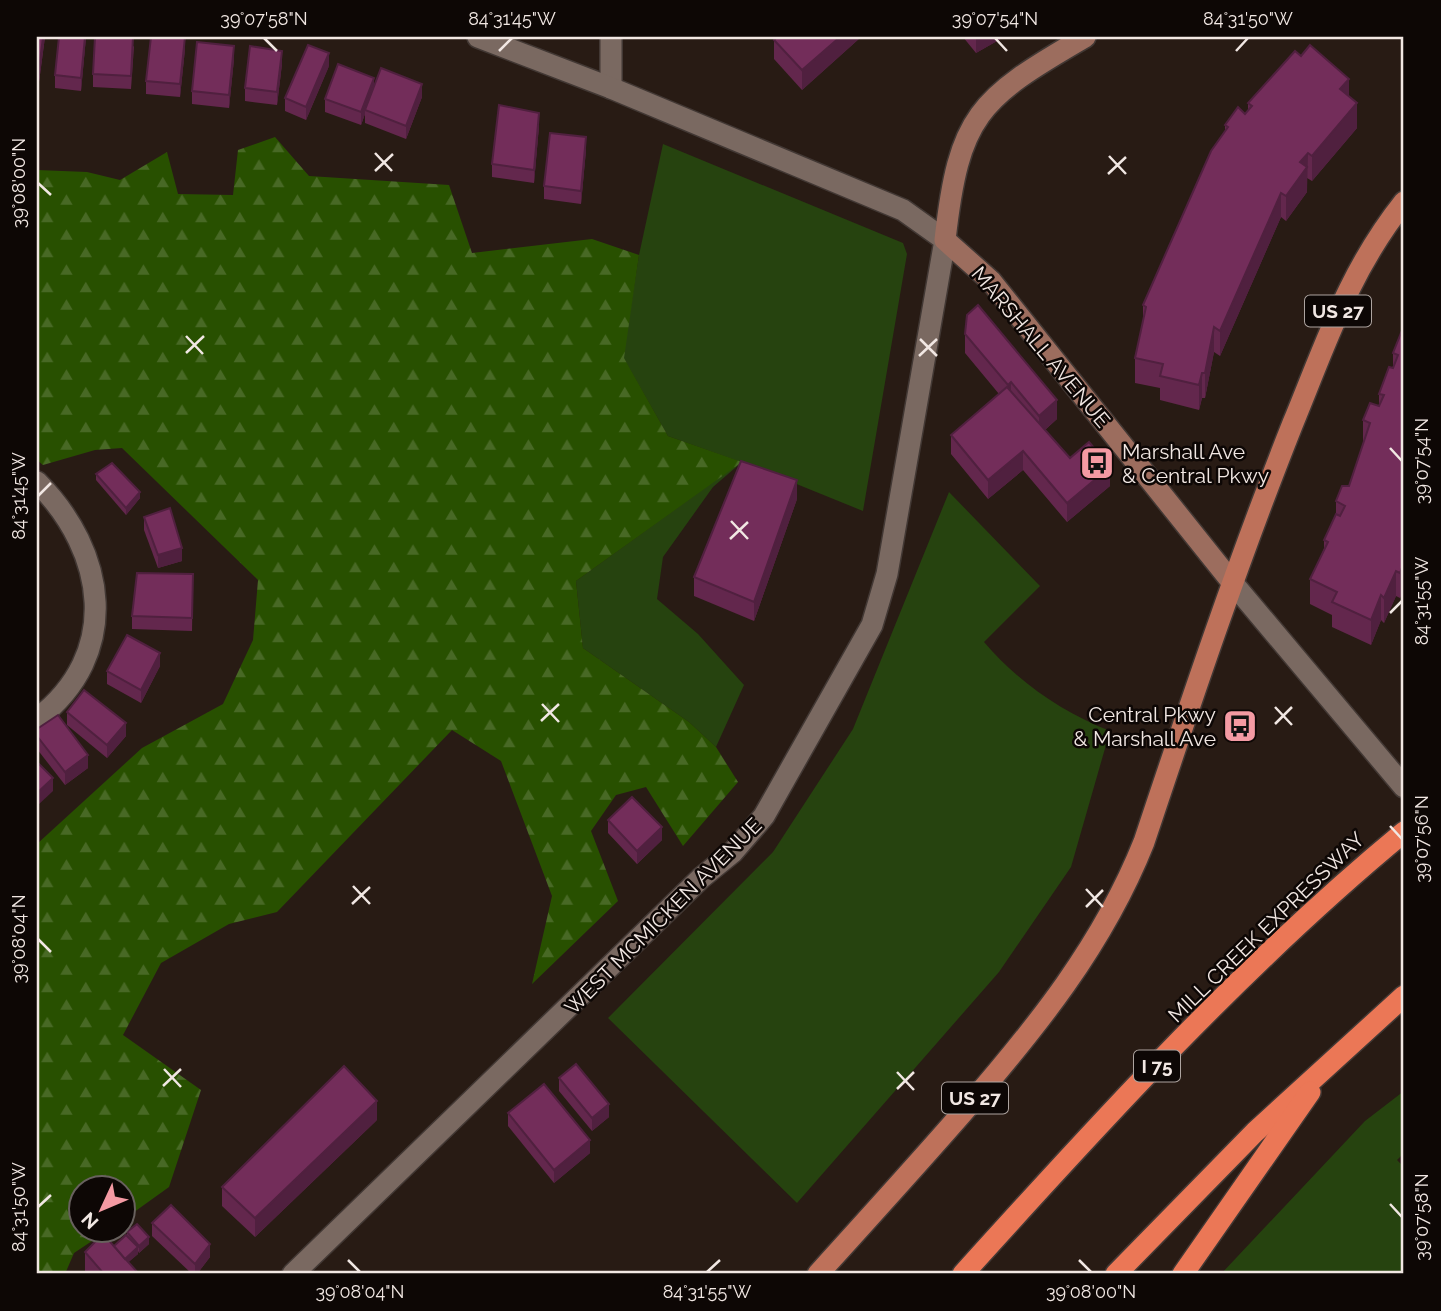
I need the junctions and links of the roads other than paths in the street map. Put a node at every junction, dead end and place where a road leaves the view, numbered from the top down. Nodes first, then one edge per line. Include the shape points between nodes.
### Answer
1 (478, 37) edge
2 (611, 37) edge
3 (1085, 37) edge
4 (611, 88) junction
5 (1404, 202) edge
6 (945, 240) junction
7 (37, 482) edge
8 (1231, 581) junction
9 (37, 719) edge
10 (1404, 787) edge
11 (1404, 832) edge
12 (1404, 996) edge
13 (1333, 1058) junction
14 (293, 1274) edge
15 (818, 1274) edge
16 (963, 1274) edge
17 (1116, 1274) edge
18 (1183, 1274) edge

1 - 4 street, MARSHALL AVENUE
2 - 4 street
3 - 6 street, WEST MCMICKEN AVENUE via 1038,64 986,103 958,156
4 - 6 street, MARSHALL AVENUE via 903,210
5 - 8 main road, US 27 via 1377,236 1349,286
6 - 8 street, MARSHALL AVENUE via 991,281
6 - 14 street, WEST MCMICKEN AVENUE via 887,574 872,625 764,817 733,852
7 - 9 street via 78,535 95,586 96,613 82,664 69,688
8 - 10 street, MARSHALL AVENUE
8 - 15 main road, US 27 via 1144,842 1099,937 1034,1031
11 - 16 highway, MILL CREEK EXPRESSWAY / I 75 via 1361,867 1164,1059
12 - 13 highway
13 - 17 highway via 1173,1212
13 - 18 highway

